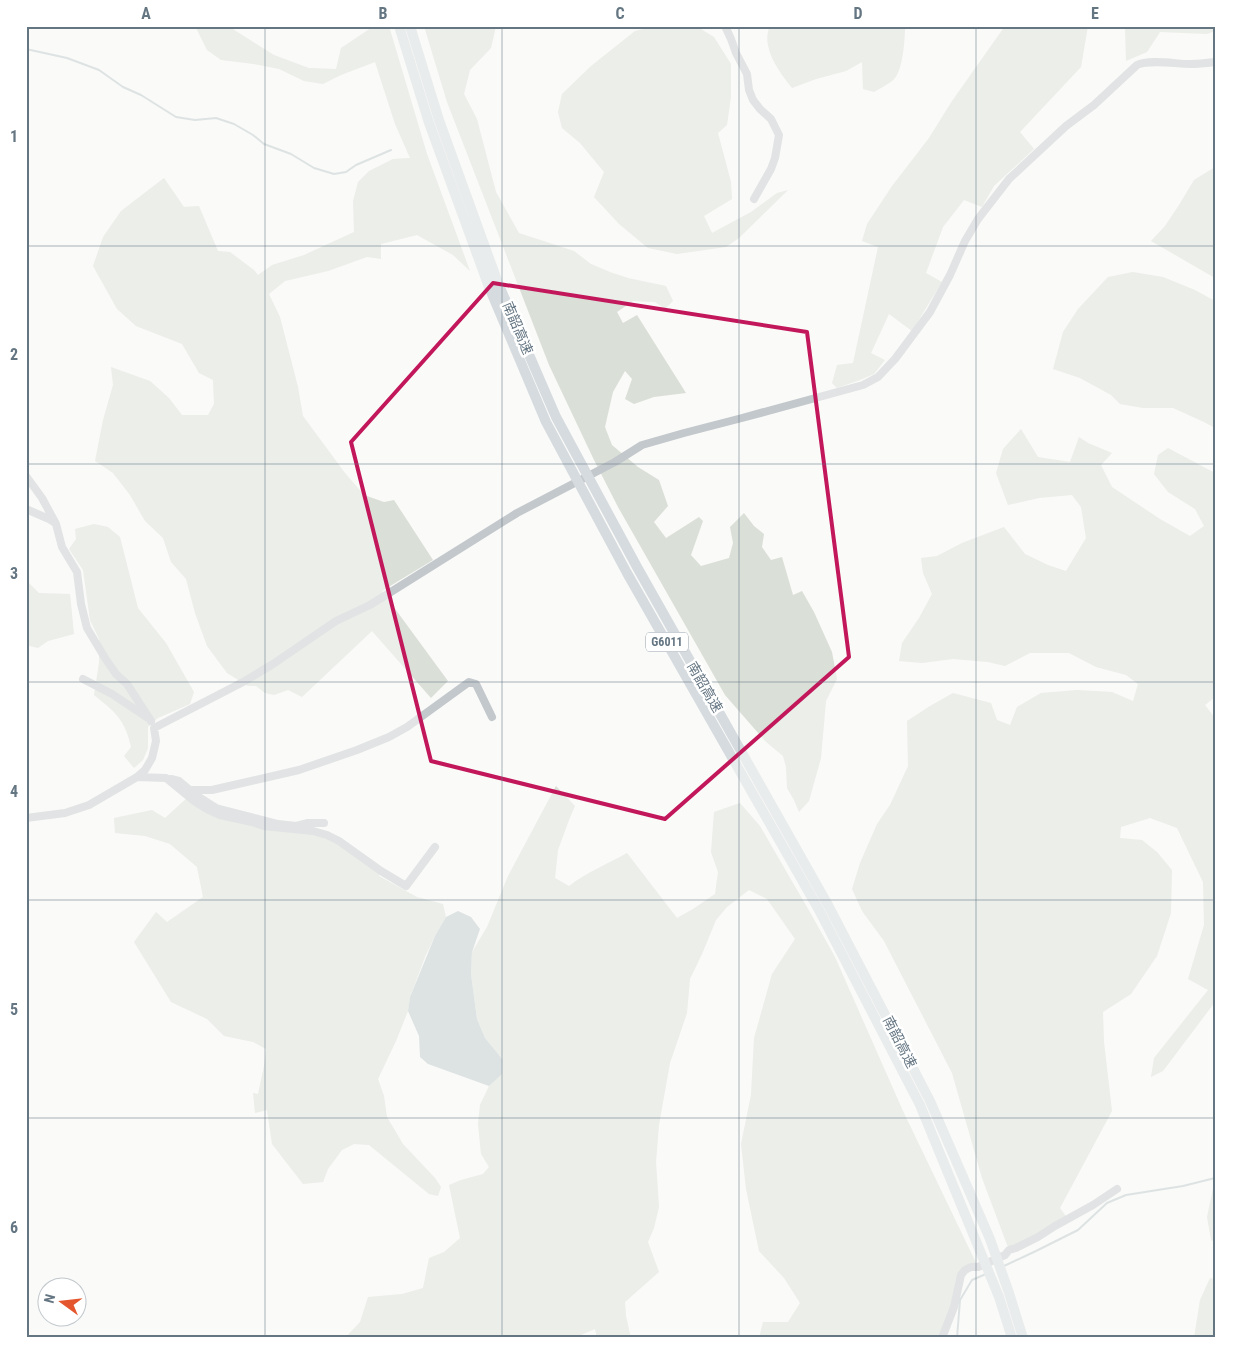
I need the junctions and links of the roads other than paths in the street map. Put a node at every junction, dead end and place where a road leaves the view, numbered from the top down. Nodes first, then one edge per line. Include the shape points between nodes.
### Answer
1 (399, 26) edge
2 (410, 26) edge
3 (725, 26) edge
4 (1215, 62) edge
5 (754, 199) dead end
6 (26, 476) edge
7 (26, 509) edge
8 (56, 524) junction
9 (84, 679) dead end
10 (492, 717) dead end
11 (153, 724) junction
12 (137, 777) junction
13 (166, 778) junction
14 (189, 790) junction
15 (26, 818) edge
16 (324, 823) dead end
17 (435, 847) dead end
18 (1117, 1189) dead end
19 (1004, 1295) junction
20 (942, 1338) edge
21 (1012, 1338) edge
22 (1023, 1338) edge

1 - 19 highway, 南韶高速 / G6011 via 429,123 488,287 546,422 627,573 819,910 920,1105 976,1240
2 - 19 highway, 南韶高速 / G6011 via 498,283 556,417 828,905 930,1101 990,1239
3 - 5 street via 746,74 748,90 779,135 771,169
4 - 11 street via 1150,62 1136,66 1009,178 965,241 930,312 878,377 863,385 642,445 540,500 370,605 336,621 245,681
6 - 8 street
7 - 8 street
8 - 11 street via 62,547 77,572 87,628
9 - 11 street via 112,694
10 - 14 street via 476,684 469,682 407,727 357,750 292,772 212,790
11 - 12 street via 156,741 152,758
12 - 13 street
12 - 15 street via 89,805 65,813
13 - 14 street
13 - 17 street via 194,801 220,815 279,829 327,835 406,886
14 - 16 street via 216,808 278,824
18 - 20 street via 1033,1240 1009,1250 1006,1255 965,1270
19 - 21 highway, 南韶高速 / G6011
19 - 22 highway, 南韶高速 / G6011

